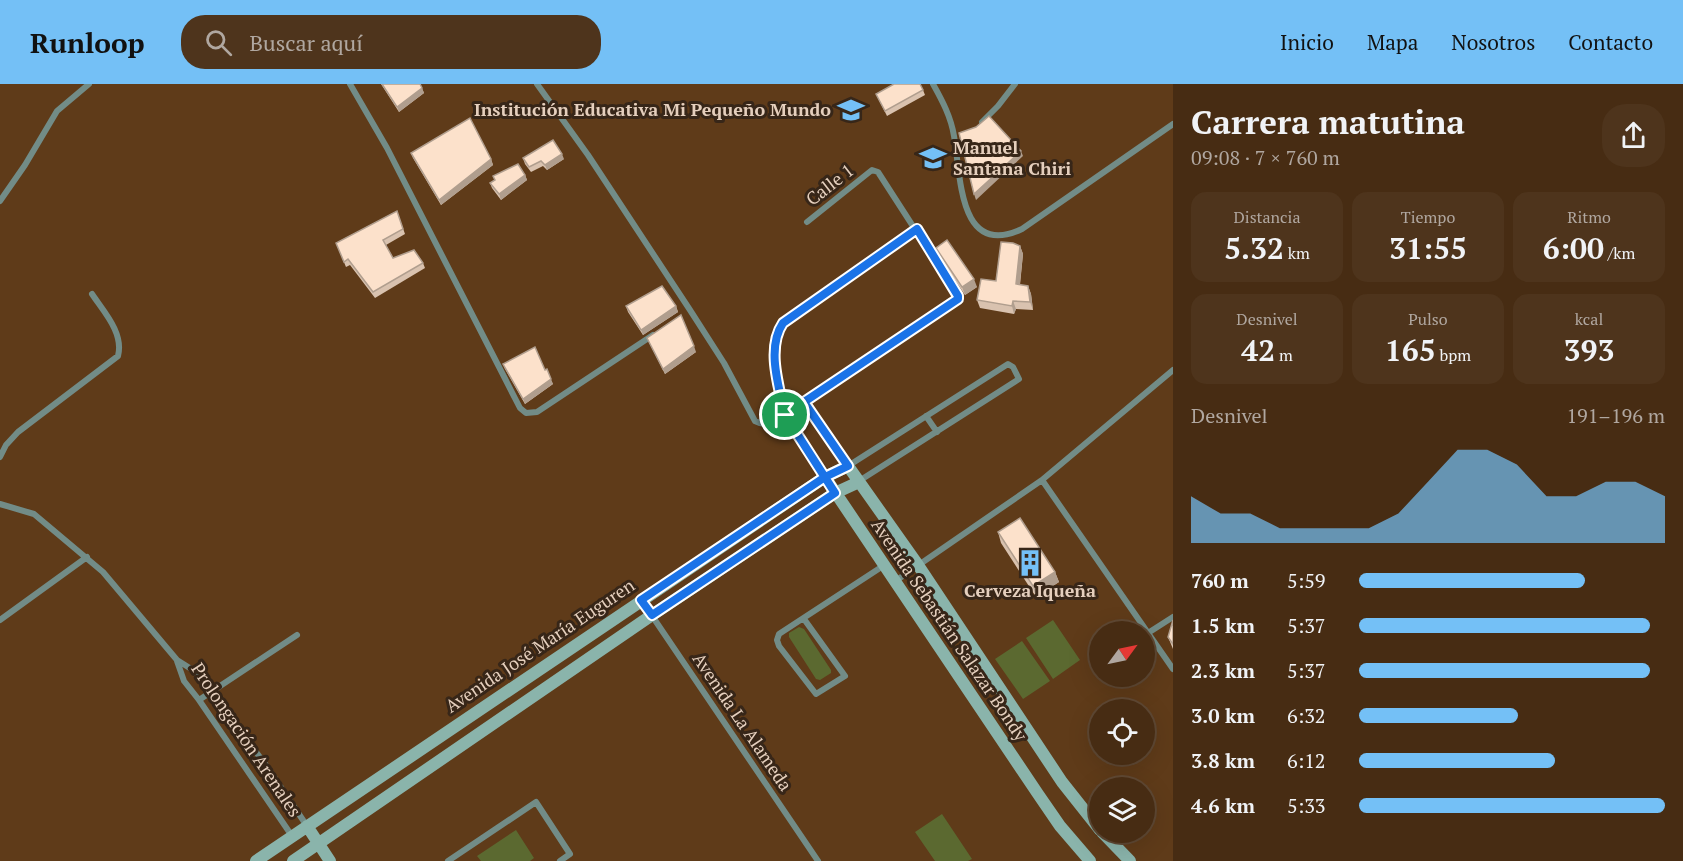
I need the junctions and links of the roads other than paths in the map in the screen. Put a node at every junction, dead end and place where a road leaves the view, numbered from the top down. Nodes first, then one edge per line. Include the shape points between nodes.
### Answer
1 (89, 84) edge
2 (350, 84) edge
3 (537, 84) edge
4 (933, 84) edge
5 (1015, 84) edge
6 (1173, 124) edge
7 (975, 128) edge
8 (964, 131) edge
9 (954, 135) junction
10 (0, 201) edge
11 (807, 222) dead end
12 (917, 229) junction
13 (92, 294) dead end
14 (690, 310) junction
15 (681, 316) edge
16 (662, 329) edge
17 (1173, 370) edge
18 (804, 402) junction
19 (785, 415) junction
20 (926, 416) junction
21 (937, 432) junction
22 (0, 457) edge
23 (848, 466) junction
24 (825, 477) junction
25 (1042, 480) junction
26 (859, 482) junction
27 (835, 493) junction
28 (0, 504) edge
29 (87, 557) junction
30 (918, 565) junction
31 (883, 566) junction
32 (894, 582) junction
33 (641, 600) junction
34 (652, 615) junction
35 (1173, 617) edge
36 (804, 619) junction
37 (0, 620) edge
38 (1140, 621) edge
39 (1155, 629) edge
40 (297, 635) dead end
41 (1155, 643) edge
42 (177, 660) junction
43 (1173, 669) edge
44 (212, 692) junction
45 (199, 700) junction
46 (1089, 816) edge
47 (307, 826) junction
48 (292, 836) junction
49 (1113, 843) edge
50 (319, 844) junction
51 (302, 859) edge
52 (256, 861) edge
53 (330, 861) edge
54 (448, 861) edge
55 (560, 861) edge
56 (818, 861) edge
57 (1090, 861) edge
58 (1130, 861) edge

1 - 10 street via 57,111
2 - 16 street via 526,413 537,412
3 - 14 street
4 - 9 street
5 - 7 street
6 - 9 street via 1022,229 996,237 981,230 969,211 958,178
8 - 9 street
11 - 12 street, Calle 1 via 872,170 878,172
12 - 18 street via 958,296
12 - 19 street via 788,317 778,329 775,362
13 - 22 street via 118,335 118,356 18,432
14 - 15 street
14 - 19 street via 755,421 766,425
17 - 25 street
18 - 19 street
18 - 23 street, Avenida Sebastián Salazar Bondy
19 - 24 street, Avenida Sebastián Salazar Bondy
20 - 21 street
20 - 21 street via 1008,364 1014,368 1019,379
20 - 23 street
21 - 26 street
23 - 24 street, Avenida José María Euguren
23 - 26 street, Avenida Sebastián Salazar Bondy
24 - 27 street, Avenida Sebastián Salazar Bondy
24 - 33 street, Avenida José María Euguren
25 - 30 street
25 - 38 street
26 - 27 street, Avenida José María Euguren
26 - 30 street, Avenida Sebastián Salazar Bondy
27 - 31 street, Avenida Sebastián Salazar Bondy
27 - 34 street, Avenida José María Euguren
28 - 29 street, Prolongación Arenales via 34,514
29 - 37 street
29 - 42 street, Prolongación Arenales
30 - 32 street
30 - 46 street, Avenida Sebastián Salazar Bondy via 1062,782
31 - 32 street, Avenida Sebastián Salazar Bondy
31 - 36 street
32 - 57 street, Avenida Sebastián Salazar Bondy via 1055,818
33 - 34 street, Avenida La Alameda
33 - 47 street, Avenida José María Euguren
34 - 50 street, Avenida José María Euguren
34 - 56 street, Avenida La Alameda
35 - 39 street
36 - 36 street via 779,634 777,640 816,694 845,675
40 - 44 street
41 - 43 street
42 - 44 street, Prolongación Arenales via 196,672
42 - 45 street, Prolongación Arenales via 184,681
44 - 45 street
44 - 47 street, Prolongación Arenales
45 - 48 street, Prolongación Arenales
47 - 48 street, Avenida José María Euguren
47 - 50 street
48 - 51 street
48 - 52 street, Avenida José María Euguren
49 - 58 street, Avenida Sebastián Salazar Bondy
50 - 51 street, Avenida José María Euguren
50 - 53 street
54 - 55 street via 536,802 570,854

